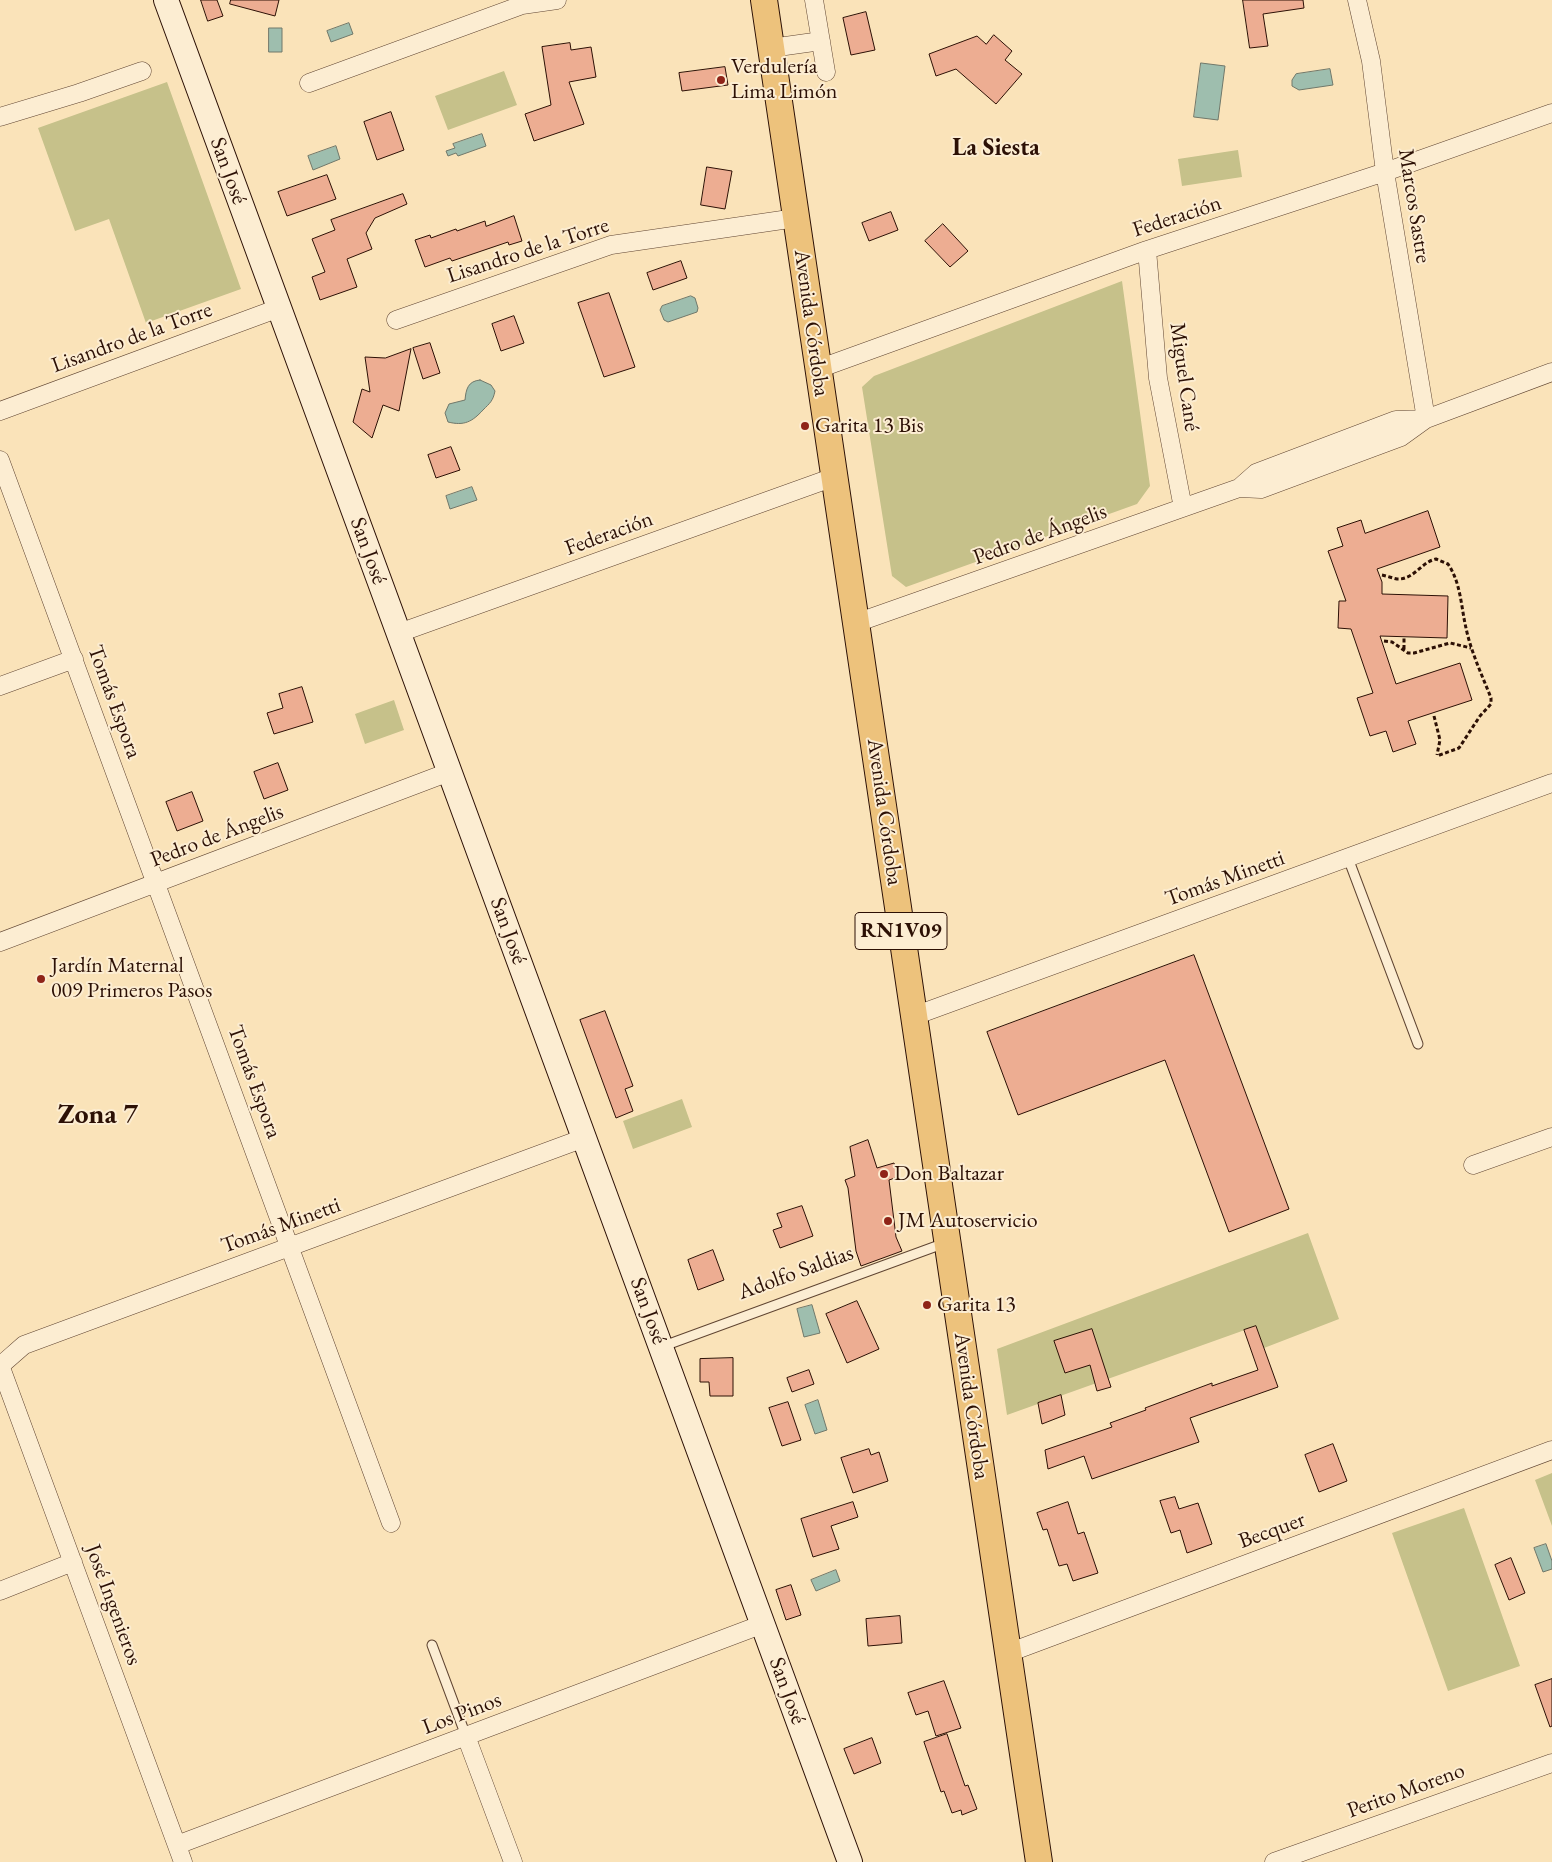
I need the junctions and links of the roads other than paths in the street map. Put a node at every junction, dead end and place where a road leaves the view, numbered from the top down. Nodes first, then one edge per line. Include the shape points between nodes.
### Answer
1 (166, 0) edge
2 (556, 0) edge
3 (764, 0) edge
4 (814, 0) edge
5 (1357, 0) edge
6 (821, 41) junction
7 (771, 48) junction
8 (142, 71) dead end
9 (826, 72) dead end
10 (309, 83) dead end
11 (1552, 113) edge
12 (0, 117) edge
13 (1386, 172) junction
14 (796, 218) junction
15 (1147, 250) junction
16 (279, 308) junction
17 (396, 320) dead end
18 (818, 369) junction
19 (1552, 372) edge
20 (0, 411) edge
21 (1426, 419) junction
22 (0, 460) edge
23 (834, 477) junction
24 (1184, 508) junction
25 (856, 623) junction
26 (399, 633) junction
27 (74, 659) junction
28 (0, 686) edge
29 (449, 772) junction
30 (1552, 783) edge
31 (1348, 858) junction
32 (157, 883) junction
33 (0, 942) edge
34 (914, 1016) junction
35 (1418, 1044) dead end
36 (1552, 1136) edge
37 (584, 1138) junction
38 (1473, 1165) dead end
39 (947, 1242) junction
40 (290, 1247) junction
41 (661, 1347) junction
42 (0, 1365) edge
43 (1552, 1450) edge
44 (391, 1523) dead end
45 (73, 1562) junction
46 (0, 1591) edge
47 (763, 1624) junction
48 (432, 1644) dead end
49 (1008, 1653) junction
50 (466, 1736) junction
51 (1552, 1763) edge
52 (177, 1845) junction
53 (183, 1862) edge
54 (513, 1862) edge
55 (850, 1862) edge
56 (1039, 1862) edge
57 (1274, 1862) edge

1 - 16 street, San José
2 - 10 street via 522,5
3 - 7 main road, Avenida Córdoba / RN1V09
4 - 6 street
5 - 13 street, Marcos Sastre via 1371,61
6 - 7 street
6 - 9 street
7 - 14 main road, Avenida Córdoba / RN1V09
8 - 12 street
11 - 13 street, Federación
13 - 15 street, Federación
13 - 21 street, Marcos Sastre
14 - 17 street, Lisandro de la Torre via 611,245
14 - 18 main road, Avenida Córdoba / RN1V09
15 - 18 street, Federación
15 - 24 street, Miguel Cané via 1158,378
16 - 20 street, Lisandro de la Torre
16 - 26 street, San José
18 - 23 main road, Avenida Córdoba / RN1V09
19 - 21 street, Pedro de Ángelis
21 - 24 street, Pedro de Ángelis via 1396,420 1256,473 1239,488
22 - 27 street, Tomás Espora
23 - 25 main road, Avenida Córdoba / RN1V09
23 - 26 street, Federación
24 - 25 street, Pedro de Ángelis
25 - 34 main road, Avenida Córdoba / RN1V09
26 - 29 street, San José
27 - 28 street
27 - 32 street, Tomás Espora
29 - 32 street, Pedro de Ángelis
29 - 37 street, San José
30 - 31 street, Tomás Minetti
31 - 34 street, Tomás Minetti
31 - 35 lane
32 - 33 street, Pedro de Ángelis
32 - 40 street, Tomás Espora
34 - 39 main road, Avenida Córdoba / RN1V09
36 - 38 street
37 - 40 street, Tomás Minetti
37 - 41 street, San José
39 - 41 lane, Adolfo Saldias
39 - 49 main road, Avenida Córdoba / RN1V09
40 - 42 street, Tomás Minetti via 24,1345
40 - 44 street, Tomás Espora
41 - 47 street, San José
42 - 45 street, José Ingenieros
43 - 49 street, Becquer
45 - 46 street
45 - 52 street, José Ingenieros
47 - 50 street, Los Pinos
47 - 55 street, San José
48 - 50 lane
49 - 56 main road, Avenida Córdoba / RN1V09
50 - 52 street, Los Pinos
50 - 54 street
51 - 57 street, Perito Moreno
52 - 53 street, José Ingenieros

